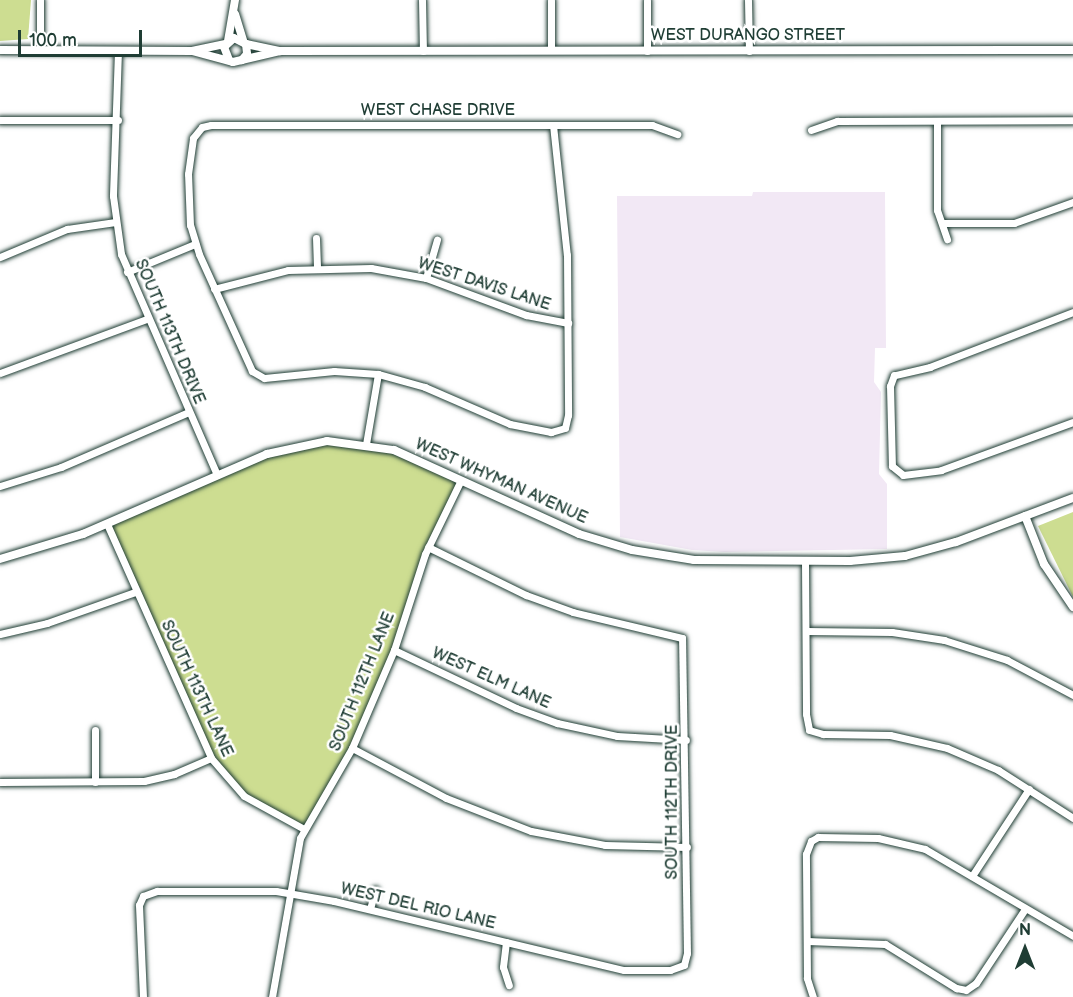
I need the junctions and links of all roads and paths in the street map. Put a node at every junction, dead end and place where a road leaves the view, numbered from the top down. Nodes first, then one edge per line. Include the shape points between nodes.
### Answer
1 (40, 0) edge
2 (235, 0) edge
3 (422, 0) edge
4 (551, 0) edge
5 (647, 0) edge
6 (748, 0) edge
7 (235, 14) junction
8 (226, 42) junction
9 (245, 43) junction
10 (0, 50) edge
11 (40, 50) junction
12 (551, 50) junction
13 (1073, 50) edge
14 (118, 51) junction
15 (192, 51) junction
16 (280, 51) junction
17 (423, 51) junction
18 (647, 51) junction
19 (749, 51) junction
20 (229, 61) junction
21 (242, 61) junction
22 (0, 120) edge
23 (118, 120) junction
24 (1073, 120) edge
25 (937, 121) junction
26 (553, 125) junction
27 (811, 130) dead end
28 (677, 134) dead end
29 (1073, 202) edge
30 (115, 222) junction
31 (943, 223) junction
32 (316, 238) dead end
33 (947, 238) dead end
34 (437, 240) dead end
35 (195, 244) junction
36 (0, 257) edge
37 (317, 267) junction
38 (127, 272) junction
39 (426, 278) junction
40 (214, 289) junction
41 (1073, 312) edge
42 (147, 319) junction
43 (568, 323) junction
44 (0, 373) edge
45 (378, 374) junction
46 (189, 412) junction
47 (1073, 422) edge
48 (366, 444) junction
49 (217, 475) junction
50 (461, 480) junction
51 (0, 486) edge
52 (1073, 498) edge
53 (1025, 516) junction
54 (107, 524) junction
55 (428, 548) junction
56 (0, 559) edge
57 (805, 562) junction
58 (135, 592) junction
59 (1073, 607) edge
60 (806, 631) junction
61 (0, 634) edge
62 (394, 650) junction
63 (1073, 695) edge
64 (95, 730) dead end
65 (686, 740) junction
66 (352, 748) junction
67 (212, 758) junction
68 (0, 782) edge
69 (95, 782) junction
70 (1029, 789) junction
71 (1073, 818) edge
72 (304, 829) junction
73 (687, 847) junction
74 (972, 876) junction
75 (375, 890) dead end
76 (288, 893) junction
77 (370, 909) junction
78 (1025, 909) junction
79 (1073, 936) edge
80 (807, 941) junction
81 (506, 942) junction
82 (684, 965) joint
83 (509, 985) dead end
84 (143, 997) edge
85 (272, 997) edge
86 (813, 997) edge

1 - 11 street
2 - 7 street
3 - 17 street
4 - 12 street
5 - 18 street
6 - 19 street
7 - 8 street
7 - 9 street
8 - 9 street
8 - 15 street
8 - 20 street via 224,53
9 - 16 street
9 - 21 street via 247,54
10 - 11 street
11 - 14 street
12 - 17 street, WEST DURANGO STREET
12 - 18 street, WEST DURANGO STREET
13 - 19 street, WEST DURANGO STREET
14 - 15 street
14 - 23 street, SOUTH 113TH DRIVE
15 - 20 street
16 - 17 street, WEST DURANGO STREET
16 - 21 street
18 - 19 street, WEST DURANGO STREET
20 - 21 street
22 - 23 street
23 - 30 street, SOUTH 113TH DRIVE
24 - 25 street
25 - 27 street via 837,121
25 - 31 street via 937,210
26 - 28 street, WEST CHASE DRIVE via 652,125
26 - 35 street, WEST CHASE DRIVE via 211,125 198,129 192,143 187,185
26 - 43 street via 554,163 566,235
29 - 31 street via 1014,223
30 - 36 street via 67,230
30 - 38 street, SOUTH 113TH DRIVE
31 - 33 street
32 - 37 street
34 - 39 street
35 - 38 street
35 - 40 street
37 - 39 street, WEST DAVIS LANE via 371,268
37 - 40 street, WEST DAVIS LANE via 265,274
38 - 42 street, SOUTH 113TH DRIVE
39 - 43 street, WEST DAVIS LANE via 526,315
40 - 45 street via 257,376 334,371
41 - 47 street via 930,367 894,375 890,386 894,471 908,475 952,468
42 - 44 street
42 - 46 street, SOUTH 113TH DRIVE
43 - 45 street via 568,415 565,428 551,432 520,427 425,387
45 - 48 street
46 - 49 street, SOUTH 113TH DRIVE
46 - 51 street via 61,467
48 - 49 street, WEST WHYMAN AVENUE via 302,444
48 - 50 street, WEST WHYMAN AVENUE via 407,455
49 - 54 street, WEST WHYMAN AVENUE
50 - 55 street, SOUTH 112TH LANE
50 - 57 street, WEST WHYMAN AVENUE via 564,529 632,550 694,560
52 - 53 street, WEST WHYMAN AVENUE
53 - 57 street, WEST WHYMAN AVENUE via 912,555
53 - 59 street via 1044,564
54 - 56 street, WEST WHYMAN AVENUE
54 - 58 street, SOUTH 113TH LANE
55 - 62 street, SOUTH 112TH LANE
55 - 65 street, SOUTH 112TH DRIVE via 573,612 682,638
57 - 60 street
58 - 61 street via 47,623
58 - 67 street, SOUTH 113TH LANE
60 - 63 street via 892,632 945,640 1013,663
60 - 70 street via 809,729 824,734 890,735 934,744 986,763
62 - 65 street, WEST ELM LANE via 550,720 617,736
62 - 66 street, SOUTH 112TH LANE
64 - 69 street
65 - 73 street, SOUTH 112TH DRIVE
66 - 72 street, SOUTH 112TH LANE
66 - 73 street via 454,802 531,831 605,845
67 - 69 street via 154,780
67 - 72 street, SOUTH 113TH LANE via 244,796
68 - 69 street
70 - 71 street
70 - 74 street
72 - 76 street, SOUTH 112TH LANE
73 - 82 street, SOUTH 112TH DRIVE
74 - 78 street
74 - 80 street via 936,854 901,842 818,837 811,842 807,854
75 - 77 street
76 - 77 street, WEST DEL RIO LANE
76 - 84 street, WEST DEL RIO LANE via 157,891 143,896 138,910
76 - 85 street, SOUTH 112TH LANE
77 - 81 street, WEST DEL RIO LANE
78 - 79 street
78 - 80 street via 976,983 966,990 956,988 885,944
80 - 86 street via 807,978
81 - 82 street, WEST DEL RIO LANE via 624,970 670,970
81 - 83 street via 503,967

